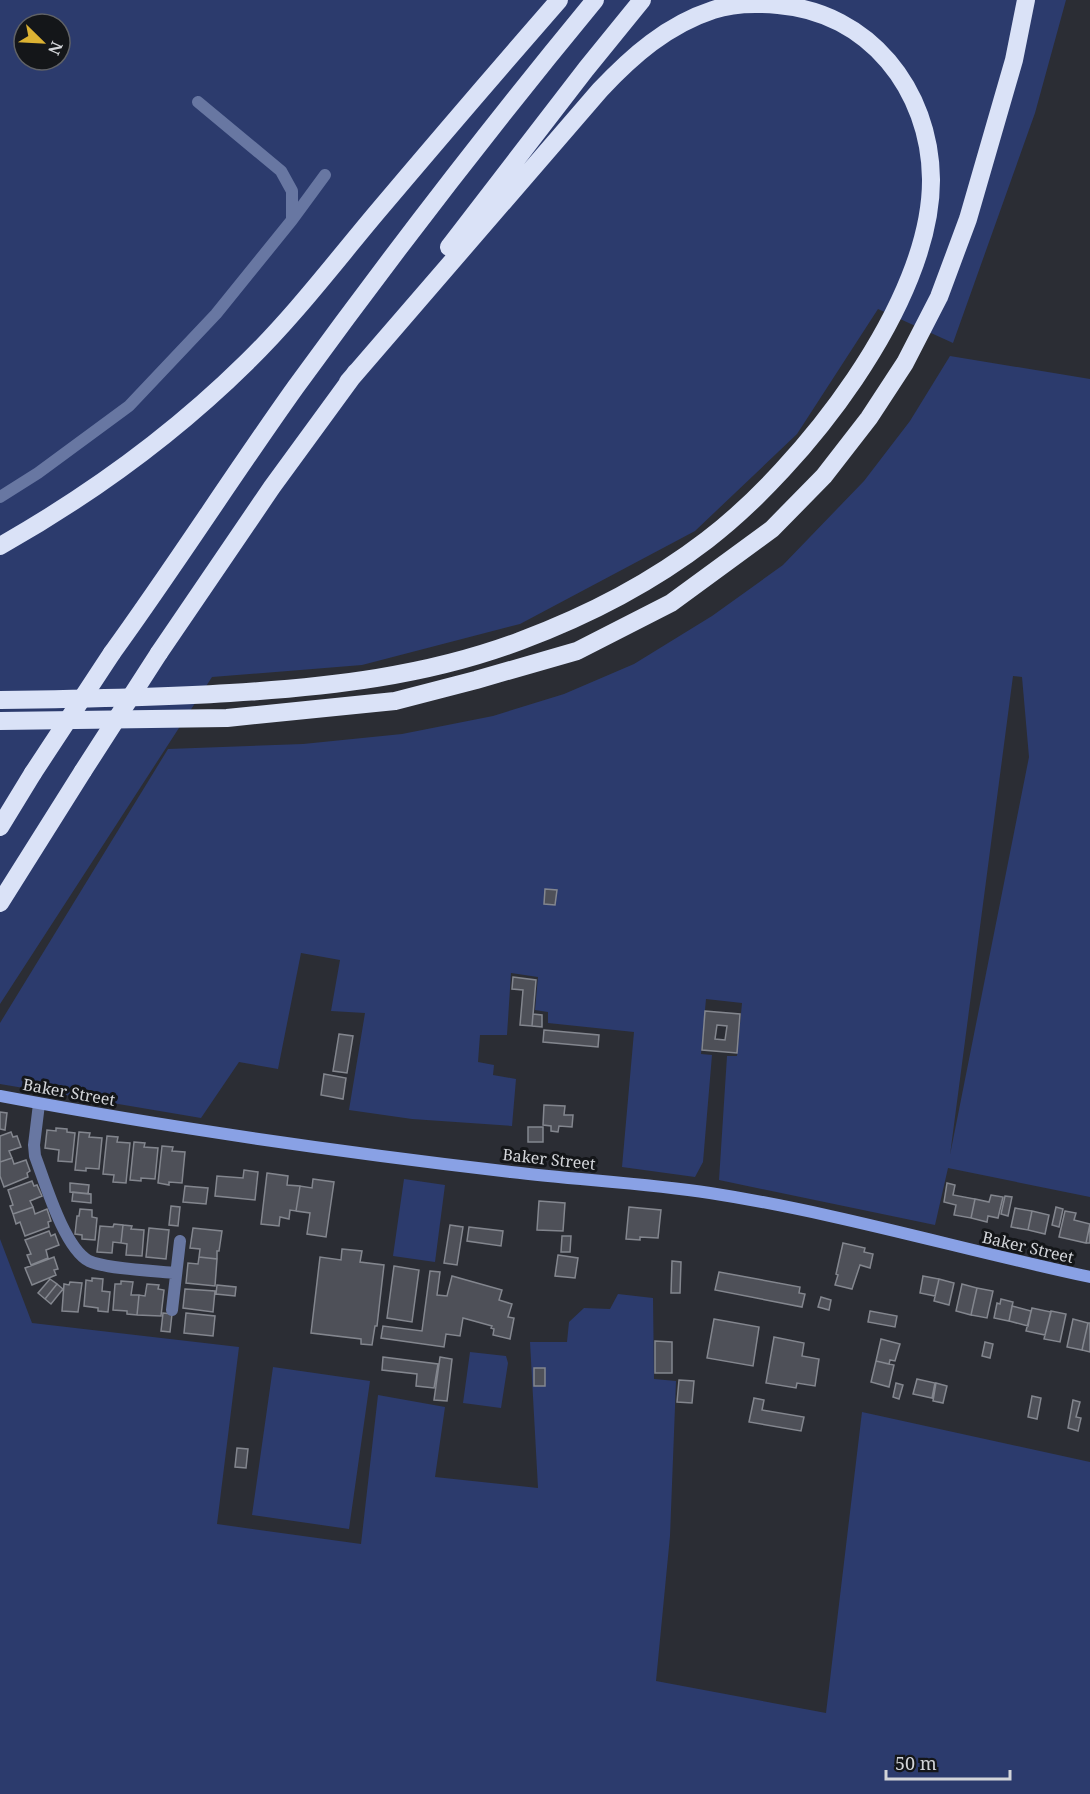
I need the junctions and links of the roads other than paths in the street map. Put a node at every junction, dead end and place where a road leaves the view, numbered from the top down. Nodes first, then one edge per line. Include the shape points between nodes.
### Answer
1 (559, 0) edge
2 (595, 0) edge
3 (642, 0) edge
4 (1026, 0) edge
5 (198, 102) dead end
6 (325, 175) dead end
7 (292, 220) junction
8 (348, 382) junction
9 (0, 497) edge
10 (0, 546) edge
11 (0, 700) edge
12 (0, 721) edge
13 (0, 827) edge
14 (0, 903) edge
15 (0, 1096) edge
16 (39, 1104) junction
17 (180, 1241) dead end
18 (176, 1273) junction
19 (1090, 1277) edge
20 (172, 1310) dead end

1 - 10 highway via 318,285 248,361 177,426 114,474
2 - 13 highway, bridge via 451,181 294,390 112,653
3 - 8 highway via 571,87
4 - 12 highway via 1014,60 968,219 939,297 906,363 824,476 772,529 671,603 577,651 395,701 227,718
5 - 7 street via 281,171 292,191
6 - 7 street
7 - 9 street via 216,315 129,406
8 - 11 highway via 600,90 660,35 713,10 735,5 785,5 837,21 856,33 891,64 907,87 924,129 931,180 922,242 909,280 855,379 815,432 760,493 684,557 566,624 422,670 280,690
8 - 14 highway, bridge via 159,653
15 - 16 main road, Baker Street
16 - 18 street via 35,1155 67,1237 78,1252 89,1261 104,1265
16 - 19 main road, Baker Street via 348,1151 719,1194
17 - 18 street
18 - 20 street

